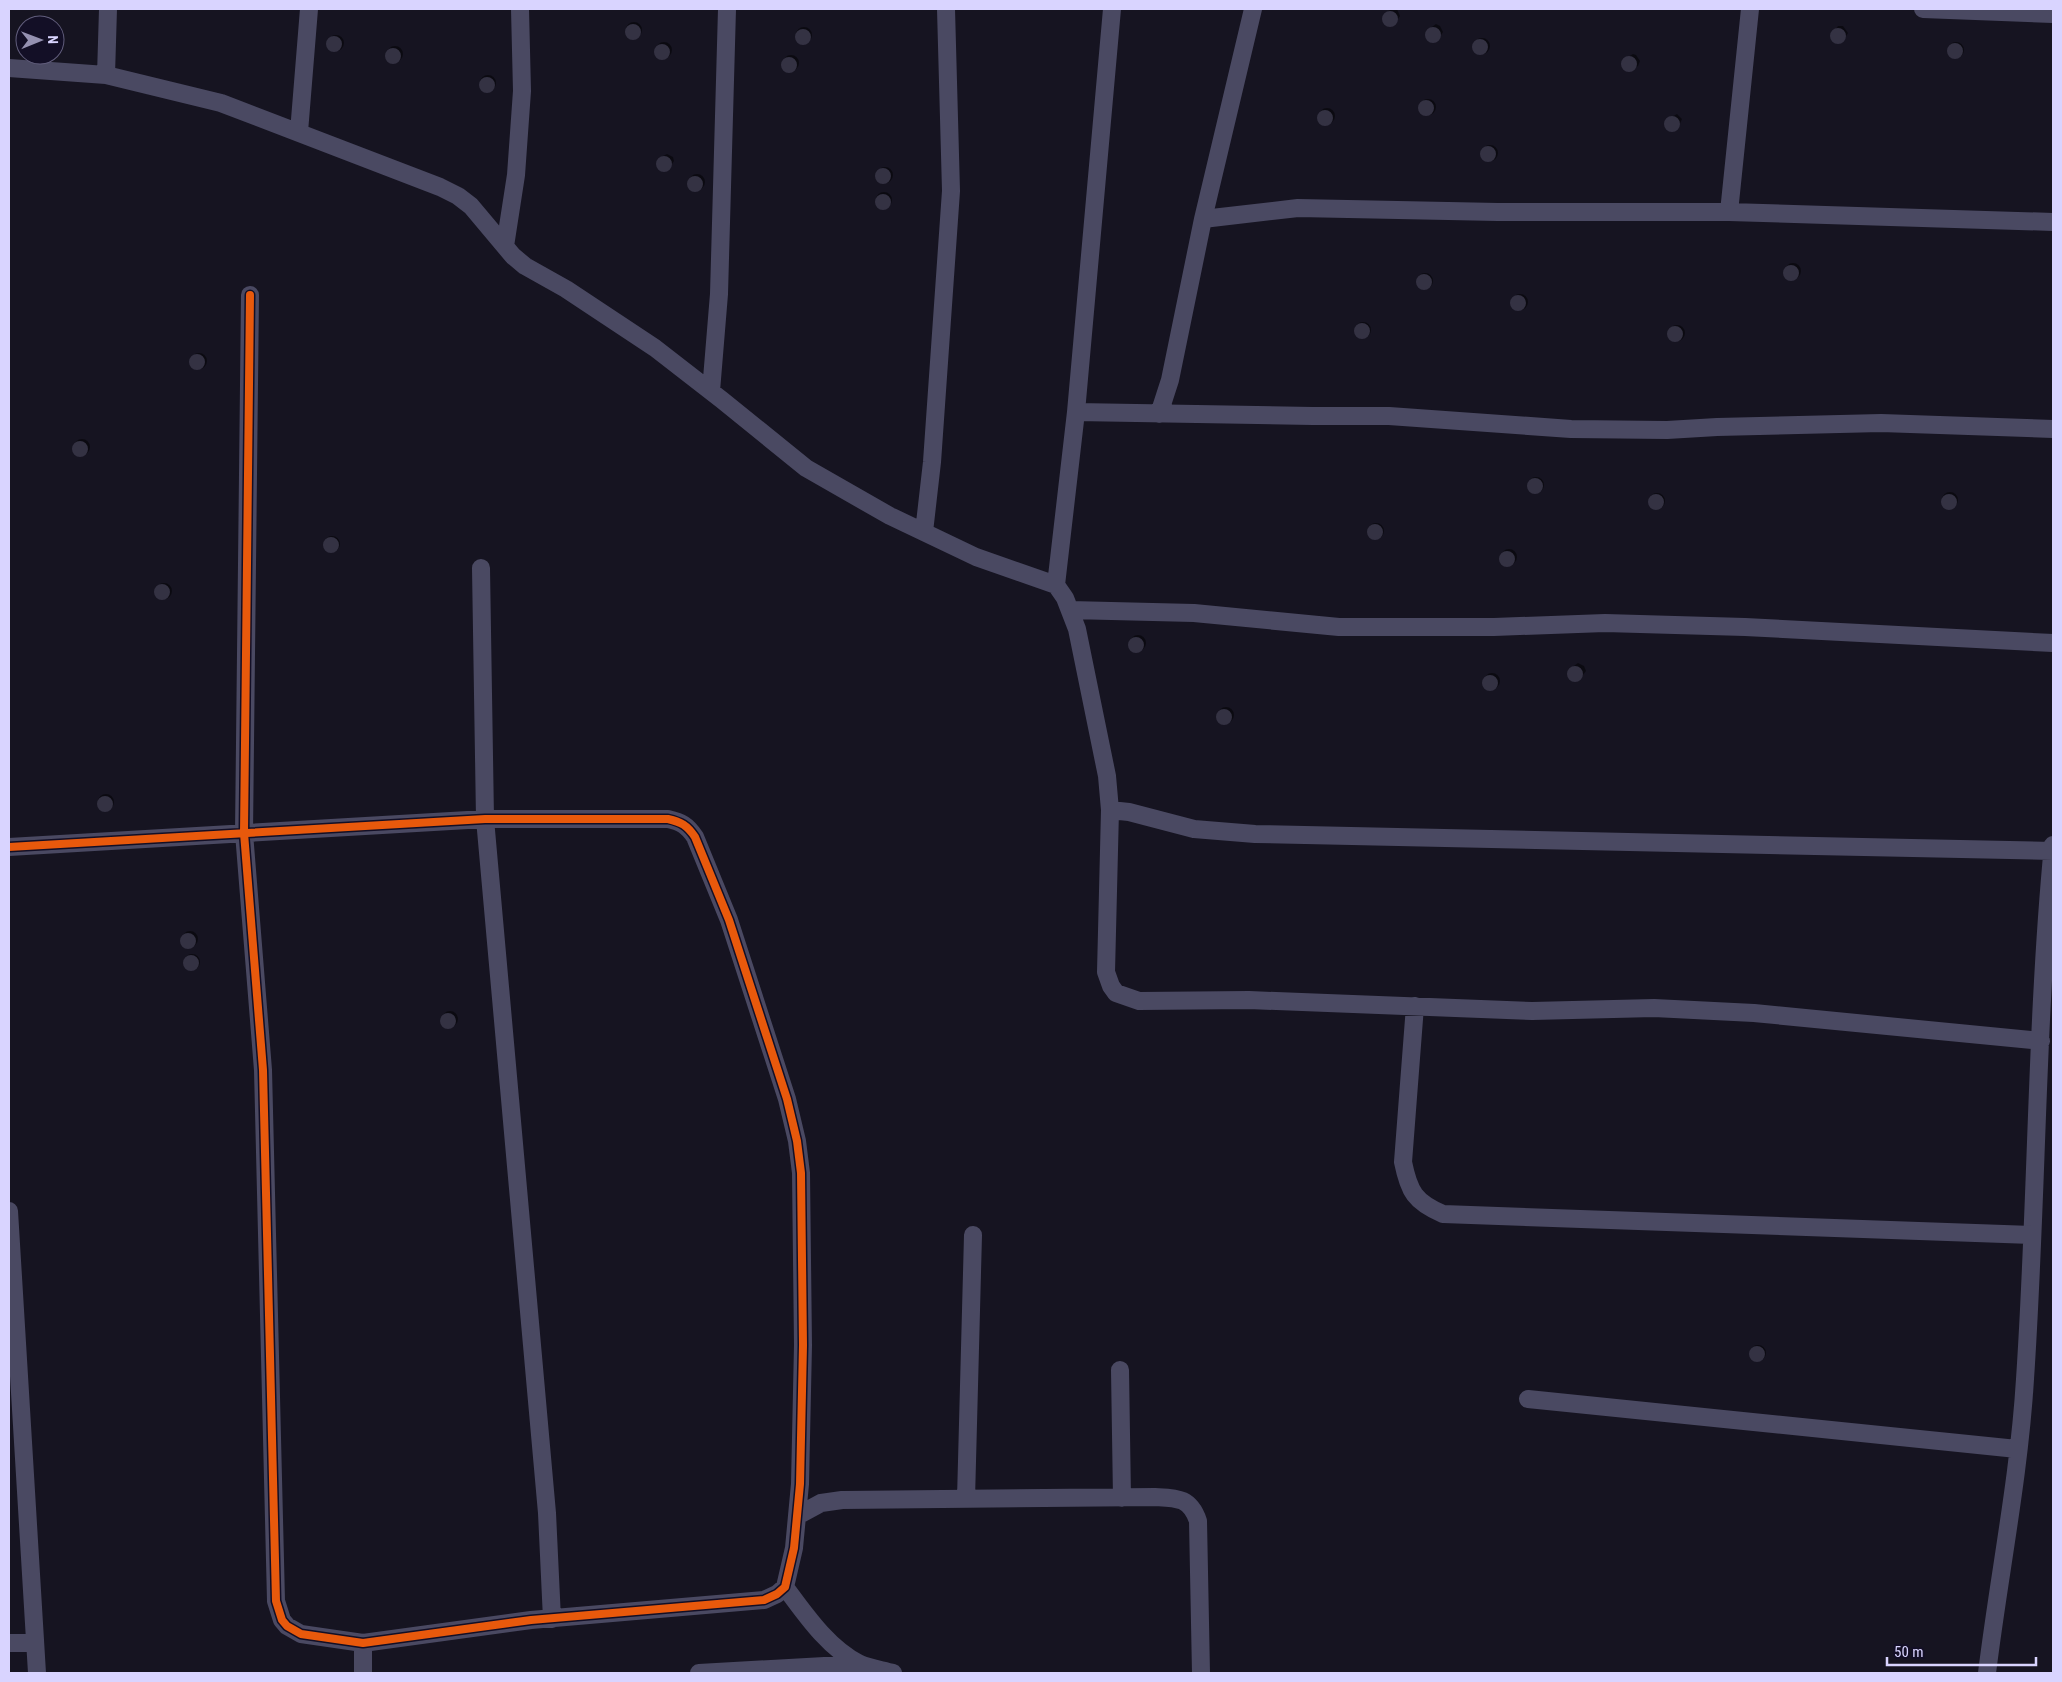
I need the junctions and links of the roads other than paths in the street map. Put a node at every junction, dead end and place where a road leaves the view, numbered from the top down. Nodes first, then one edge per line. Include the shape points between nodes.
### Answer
1 (108, 9) edge
2 (309, 9) edge
3 (520, 9) edge
4 (727, 9) edge
5 (946, 9) edge
6 (1112, 9) edge
7 (1253, 9) edge
8 (1750, 9) edge
9 (1923, 9) edge
10 (2053, 14) edge
11 (9, 68) edge
12 (106, 75) junction
13 (299, 132) junction
14 (1730, 212) junction
15 (1203, 219) junction
16 (2053, 222) edge
17 (505, 246) junction
18 (250, 295) dead end
19 (711, 391) junction
20 (1076, 412) junction
21 (1160, 414) junction
22 (2053, 429) edge
23 (924, 532) junction
24 (481, 568) dead end
25 (1056, 585) junction
26 (1070, 610) junction
27 (2053, 643) edge
28 (1110, 810) junction
29 (485, 819) junction
30 (244, 833) junction
31 (2053, 845) edge
32 (9, 847) edge
33 (2053, 851) edge
34 (2049, 925) edge
35 (1415, 1006) junction
36 (2040, 1041) junction
37 (9, 1211) edge
38 (974, 1235) dead end
39 (2032, 1235) junction
40 (1120, 1370) dead end
41 (1528, 1399) dead end
42 (2017, 1449) junction
43 (1122, 1498) junction
44 (966, 1500) junction
45 (797, 1516) junction
46 (784, 1587) junction
47 (552, 1619) junction
48 (9, 1643) edge
49 (35, 1643) junction
50 (363, 1643) junction
51 (860, 1664) junction
52 (37, 1673) edge
53 (363, 1673) edge
54 (699, 1673) edge
55 (893, 1673) edge
56 (1200, 1673) edge
57 (1988, 1673) edge

1 - 12 street
2 - 13 street
3 - 17 street via 522,91 516,175
4 - 19 street via 719,294
5 - 23 street via 951,191
6 - 20 street
7 - 15 street
8 - 14 street
9 - 10 street
11 - 12 street
12 - 13 street via 221,103
13 - 17 street via 458,196 471,206
14 - 15 street via 1298,208
14 - 16 street
15 - 21 street
17 - 19 street via 525,266 655,348
18 - 30 street
19 - 23 street via 806,468 856,498
20 - 21 street
20 - 25 street
21 - 22 street via 1390,416 1571,430 1881,423
23 - 25 street via 976,557
24 - 29 street
25 - 26 street
26 - 27 street via 1194,612 1339,627 1605,623
26 - 28 street via 1077,629 1107,776
28 - 33 street via 1194,829 1255,834
28 - 35 street via 1106,972 1116,992 1139,1001 1249,1000
29 - 30 street
29 - 45 street via 668,819 682,822 697,843 728,920 788,1099 797,1141 801,1173 803,1336
29 - 47 street via 547,1513
30 - 32 street
30 - 50 street via 263,1070 276,1602 282,1620 301,1634
31 - 33 street
33 - 34 street
34 - 36 street
35 - 36 street via 1532,1011 1654,1008 1754,1013
35 - 39 street via 1403,1162 1408,1184 1416,1198 1444,1214
36 - 39 street
37 - 49 street
38 - 44 street
39 - 42 street via 2025,1381
40 - 43 street
41 - 42 street
42 - 57 street
43 - 44 street
43 - 56 street via 1173,1498 1184,1501 1195,1511 1198,1520
44 - 45 street via 835,1501 821,1503
45 - 46 street via 794,1548
46 - 47 street via 764,1600
46 - 51 street via 829,1640
47 - 50 street
48 - 49 street
49 - 52 street
50 - 53 street
51 - 54 street
51 - 55 street

